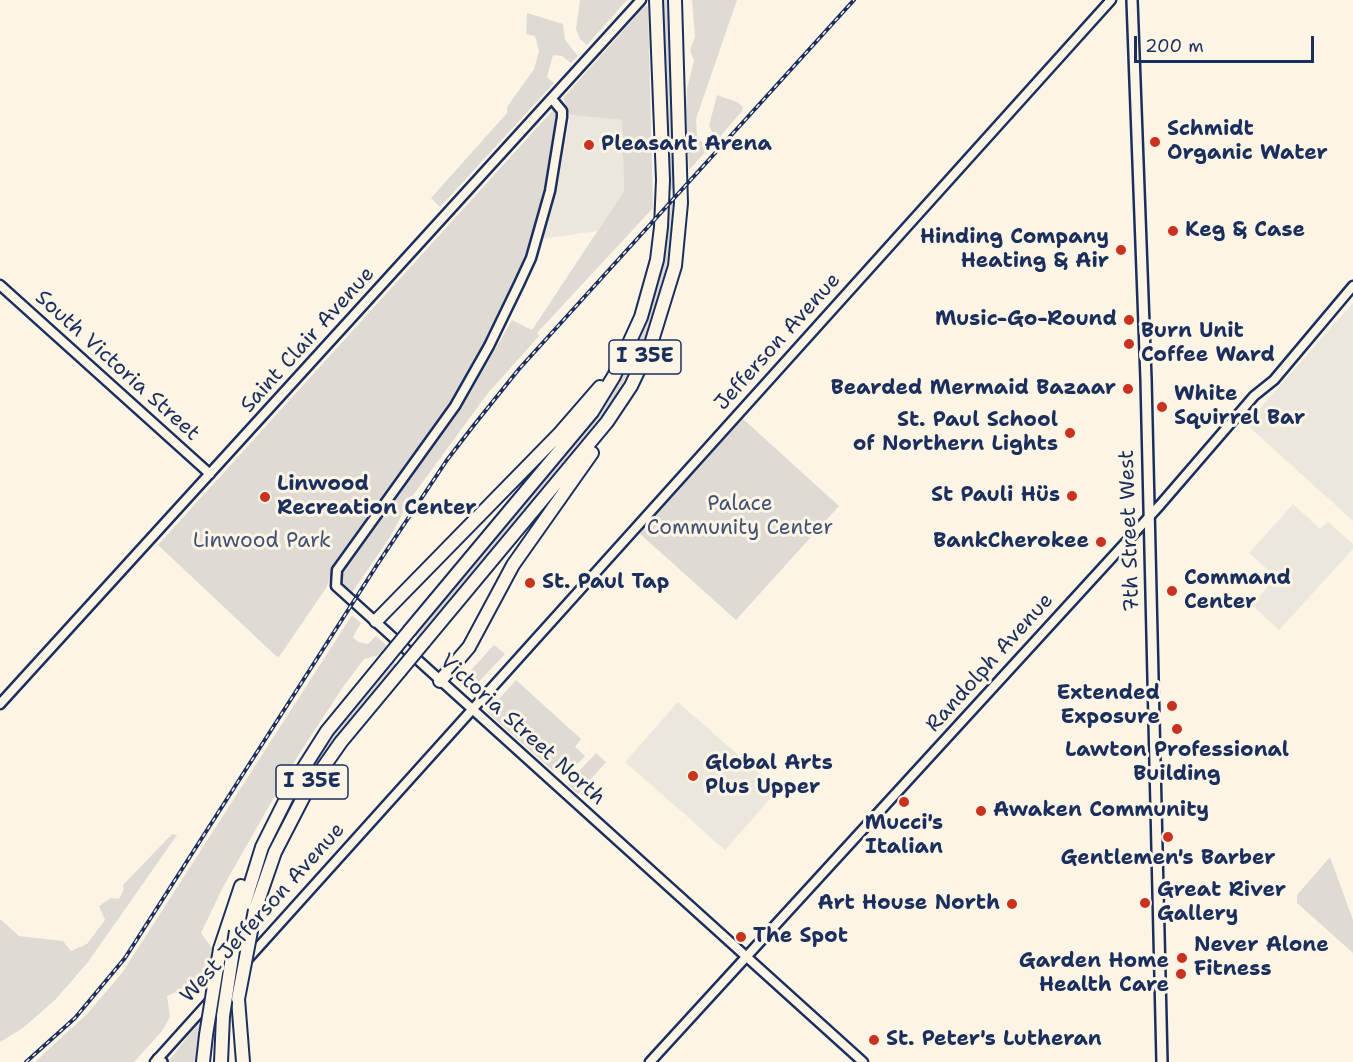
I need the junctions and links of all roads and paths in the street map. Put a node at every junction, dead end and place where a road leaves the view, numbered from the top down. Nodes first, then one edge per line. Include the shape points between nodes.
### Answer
1 (656, 0) edge
2 (675, 0) edge
3 (1111, 0) edge
4 (1132, 0) edge
5 (638, 3) edge
6 (552, 99) junction
7 (0, 285) edge
8 (1353, 286) edge
9 (633, 339) junction
10 (637, 373) junction
11 (210, 474) junction
12 (1148, 517) junction
13 (376, 621) junction
14 (440, 681) junction
15 (0, 704) edge
16 (471, 708) junction
17 (270, 829) junction
18 (747, 957) junction
19 (238, 999) junction
20 (158, 1061) edge
21 (203, 1062) edge
22 (221, 1062) edge
23 (234, 1062) edge
24 (243, 1062) edge
25 (650, 1062) edge
26 (863, 1062) edge
27 (1162, 1062) edge

1 - 9 highway, I 35E via 663,180 661,227 653,279
2 - 10 highway, I 35E via 682,176 679,237 665,303
3 - 16 street, Jefferson Avenue
4 - 12 main road, 7th Street West
5 - 6 street, Saint Clair Avenue
6 - 11 street, Saint Clair Avenue
6 - 13 street, Victoria Street North via 562,117 550,191 519,284 455,406 338,570 336,586
7 - 11 street, South Victoria Street
8 - 12 street, Randolph Avenue via 1274,380 1254,396
9 - 13 highway via 578,413
9 - 17 highway, I 35E, bridge via 592,412 315,749
10 - 14 highway via 612,426 513,565 469,647
10 - 19 highway, I 35E, bridge via 596,436 341,742 306,792 275,852 255,910
11 - 15 street, Saint Clair Avenue
12 - 18 street, Randolph Avenue
12 - 27 main road, 7th Street West
13 - 14 street, Victoria Street North
14 - 16 street, Victoria Street North
16 - 18 street, Victoria Street North
16 - 20 street, West Jefferson Avenue
17 - 21 highway, bridge via 247,871 220,949
17 - 22 highway, I 35E, bridge via 251,876 236,931 223,1016
18 - 25 street, Randolph Avenue
18 - 26 street, Victoria Street North
19 - 23 highway, I 35E
19 - 24 highway

